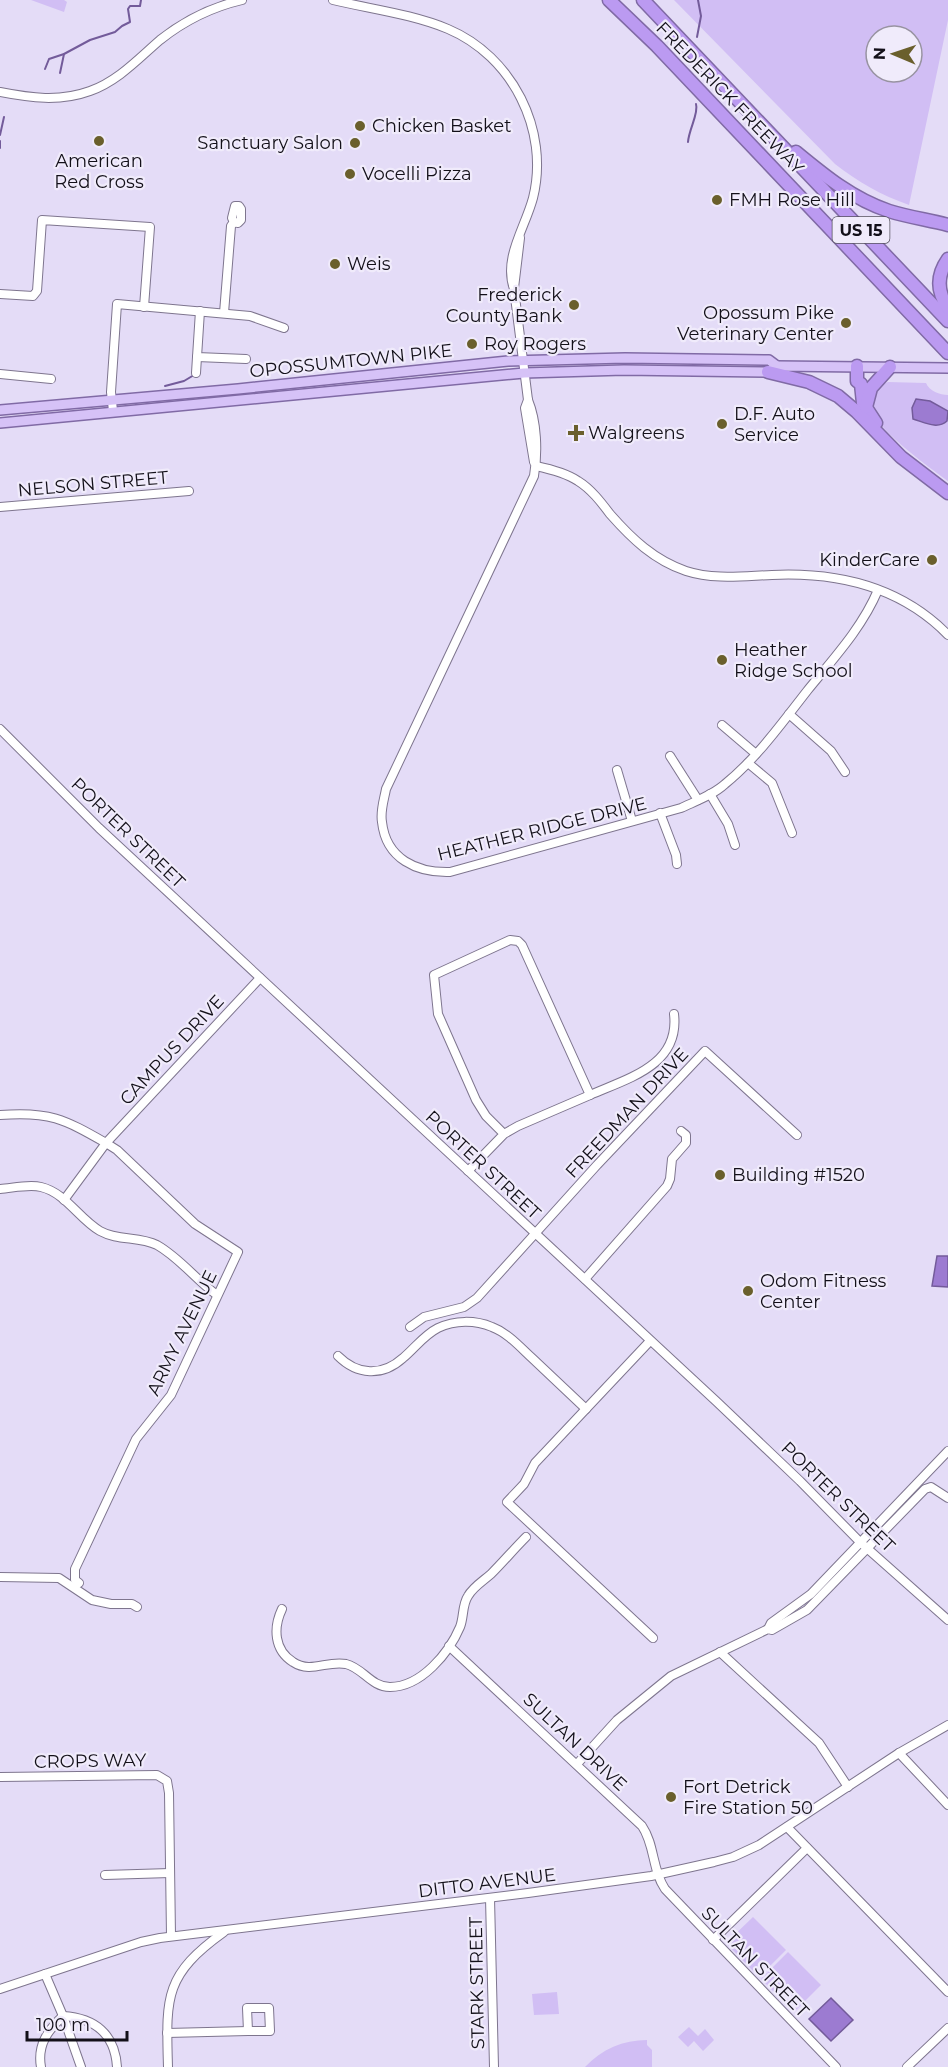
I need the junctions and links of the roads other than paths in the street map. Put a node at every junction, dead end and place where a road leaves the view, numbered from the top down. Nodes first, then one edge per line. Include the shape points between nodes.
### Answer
1 (242, 0) edge
2 (333, 0) edge
3 (609, 0) edge
4 (643, 0) edge
5 (0, 92) edge
6 (774, 139) junction
7 (234, 222) dead end
8 (948, 225) edge
9 (948, 259) edge
10 (0, 294) edge
11 (144, 307) junction
12 (948, 308) edge
13 (200, 311) junction
14 (224, 313) junction
15 (948, 321) edge
16 (284, 328) dead end
17 (948, 353) edge
18 (197, 357) junction
19 (246, 359) dead end
20 (523, 361) junction
21 (857, 366) junction
22 (890, 367) junction
23 (948, 368) edge
24 (773, 369) junction
25 (196, 373) dead end
26 (524, 373) junction
27 (0, 374) edge
28 (51, 379) dead end
29 (111, 400) junction
30 (0, 410) edge
31 (861, 410) junction
32 (112, 411) junction
33 (0, 423) edge
34 (536, 466) junction
35 (948, 484) edge
36 (189, 491) dead end
37 (948, 493) edge
38 (0, 507) edge
39 (878, 590) junction
40 (948, 635) edge
41 (789, 714) junction
42 (722, 725) dead end
43 (0, 729) edge
44 (756, 754) junction
45 (670, 756) dead end
46 (748, 763) junction
47 (617, 770) dead end
48 (845, 772) dead end
49 (710, 794) junction
50 (698, 800) junction
51 (660, 813) junction
52 (632, 821) junction
53 (792, 833) dead end
54 (735, 845) dead end
55 (677, 864) dead end
56 (260, 978) junction
57 (674, 1014) dead end
58 (590, 1095) junction
59 (0, 1115) edge
60 (681, 1131) dead end
61 (504, 1134) junction
62 (797, 1135) dead end
63 (105, 1143) junction
64 (468, 1171) junction
65 (0, 1189) edge
66 (64, 1200) junction
67 (534, 1233) junction
68 (585, 1279) junction
69 (217, 1295) junction
70 (410, 1327) dead end
71 (650, 1341) junction
72 (338, 1356) dead end
73 (586, 1408) junction
74 (948, 1451) edge
75 (948, 1498) edge
76 (525, 1537) dead end
77 (860, 1542) junction
78 (868, 1548) junction
79 (0, 1577) edge
80 (79, 1583) dead end
81 (137, 1607) dead end
82 (282, 1609) dead end
83 (948, 1620) edge
84 (768, 1629) junction
85 (653, 1638) dead end
86 (449, 1646) junction
87 (720, 1652) junction
88 (948, 1725) edge
89 (899, 1754) junction
90 (577, 1764) junction
91 (0, 1777) edge
92 (848, 1787) junction
93 (948, 1805) edge
94 (787, 1827) junction
95 (807, 1848) junction
96 (171, 1873) junction
97 (105, 1875) dead end
98 (657, 1875) junction
99 (490, 1898) junction
100 (225, 1931) junction
101 (194, 1934) junction
102 (171, 1936) junction
103 (713, 1940) junction
104 (201, 1948) junction
105 (45, 1974) junction
106 (0, 1989) edge
107 (948, 1992) edge
108 (63, 2016) junction
109 (948, 2028) edge
110 (248, 2031) dead end
111 (167, 2033) junction
112 (41, 2067) edge
113 (81, 2067) edge
114 (117, 2067) edge
115 (168, 2067) edge
116 (494, 2067) edge
117 (836, 2067) edge
118 (907, 2067) edge

1 - 5 street via 181,25 119,76 92,91 44,99
2 - 20 street via 448,28 468,39 509,77 526,109 536,149 534,192 520,236 514,290
3 - 17 highway, FREDERICK FREEWAY / US 15
4 - 6 highway, FREDERICK FREEWAY / US 15
6 - 8 highway via 865,201
6 - 15 highway, FREDERICK FREEWAY / US 15
7 - 14 street
9 - 12 highway via 939,282
10 - 11 street via 33,296 37,291 42,220 150,227
11 - 13 street
11 - 29 street via 117,304
13 - 14 street
13 - 18 street
14 - 16 street via 250,316
18 - 19 street
18 - 25 street
20 - 24 main road, OPOSSUMTOWN PIKE via 769,360
20 - 26 street
20 - 29 main road, OPOSSUMTOWN PIKE
21 - 22 main road, OPOSSUMTOWN PIKE
21 - 24 main road, OPOSSUMTOWN PIKE
21 - 31 highway via 854,393
22 - 23 main road, OPOSSUMTOWN PIKE
22 - 31 highway via 871,388
24 - 26 main road, OPOSSUMTOWN PIKE
24 - 31 highway via 823,388
26 - 32 main road, OPOSSUMTOWN PIKE
26 - 34 street via 528,400 525,408
27 - 28 street
29 - 30 main road, OPOSSUMTOWN PIKE
29 - 32 street
31 - 35 highway
31 - 37 highway via 901,457
32 - 33 main road, OPOSSUMTOWN PIKE
34 - 39 street via 578,480 648,552 687,571 722,577 818,574
34 - 52 street, HEATHER RIDGE DRIVE via 386,789 381,810 384,836 394,852 410,865 442,872
36 - 38 street, NELSON STREET
39 - 40 street via 910,605
39 - 41 street, HEATHER RIDGE DRIVE via 862,621
41 - 44 street, HEATHER RIDGE DRIVE
41 - 48 street via 831,751
42 - 44 street
43 - 56 street, PORTER STREET
44 - 46 street, HEATHER RIDGE DRIVE
45 - 50 street
46 - 49 street, HEATHER RIDGE DRIVE
46 - 53 street via 772,783
47 - 52 street
49 - 50 street, HEATHER RIDGE DRIVE
49 - 54 street
50 - 51 street, HEATHER RIDGE DRIVE
51 - 52 street, HEATHER RIDGE DRIVE
51 - 55 street
56 - 63 street, CAMPUS DRIVE
56 - 64 street, PORTER STREET
57 - 58 street via 673,1039 660,1060
58 - 61 street
58 - 61 street via 522,945 510,940 434,975 438,1014 486,1116
59 - 63 street via 50,1116 70,1122
60 - 68 street via 686,1143 672,1159 667,1186
61 - 64 street
62 - 67 street, FREEDMAN DRIVE via 705,1051
63 - 66 street, CAMPUS DRIVE
63 - 69 street, ARMY AVENUE via 195,1224 238,1252
64 - 67 street, PORTER STREET
65 - 66 street via 42,1187
66 - 69 street via 102,1232 156,1245
67 - 68 street, PORTER STREET
67 - 70 street via 477,1298 455,1311 424,1317
68 - 71 street, PORTER STREET
69 - 80 street, ARMY AVENUE via 167,1402 136,1438 75,1569 75,1580
71 - 73 street
71 - 77 street, PORTER STREET
72 - 73 street via 353,1368 376,1372 392,1366 439,1328 463,1322 481,1323 506,1334
73 - 85 street via 535,1463 524,1484 507,1502
74 - 77 street
75 - 78 street via 931,1486 925,1489
76 - 86 street via 468,1595 461,1624
77 - 78 street, PORTER STREET
77 - 84 street via 811,1594
78 - 83 street, PORTER STREET
78 - 84 street via 807,1610 790,1622
79 - 81 street via 59,1578 92,1600
82 - 86 street via 276,1624 277,1639 290,1660 309,1668 345,1664 371,1682 388,1687 417,1679
84 - 87 street
86 - 90 street, SULTAN DRIVE
87 - 90 street via 665,1681 617,1720
87 - 92 street via 819,1743
88 - 89 street, DITTO AVENUE
89 - 92 street, DITTO AVENUE
89 - 93 street
90 - 98 street, SULTAN DRIVE via 642,1826 650,1840
91 - 96 street, CROPS WAY via 162,1777 170,1793
92 - 94 street, DITTO AVENUE
94 - 95 street
94 - 98 street, DITTO AVENUE via 733,1857
95 - 103 street
95 - 107 street
96 - 97 street
96 - 102 street, CROPS WAY
98 - 99 street, DITTO AVENUE
98 - 103 street, SULTAN STREET via 664,1889
99 - 100 street, DITTO AVENUE
99 - 116 street, STARK STREET
100 - 101 street, DITTO AVENUE
100 - 104 street
101 - 102 street, DITTO AVENUE
101 - 104 street
102 - 105 street, DITTO AVENUE
103 - 117 street, SULTAN STREET
104 - 111 street via 176,1981 167,2015
105 - 106 street, DITTO AVENUE
105 - 108 street
108 - 112 street via 43,2040
108 - 113 street
108 - 114 street via 88,2020 104,2032 116,2055
109 - 118 street
110 - 111 street
111 - 115 street

